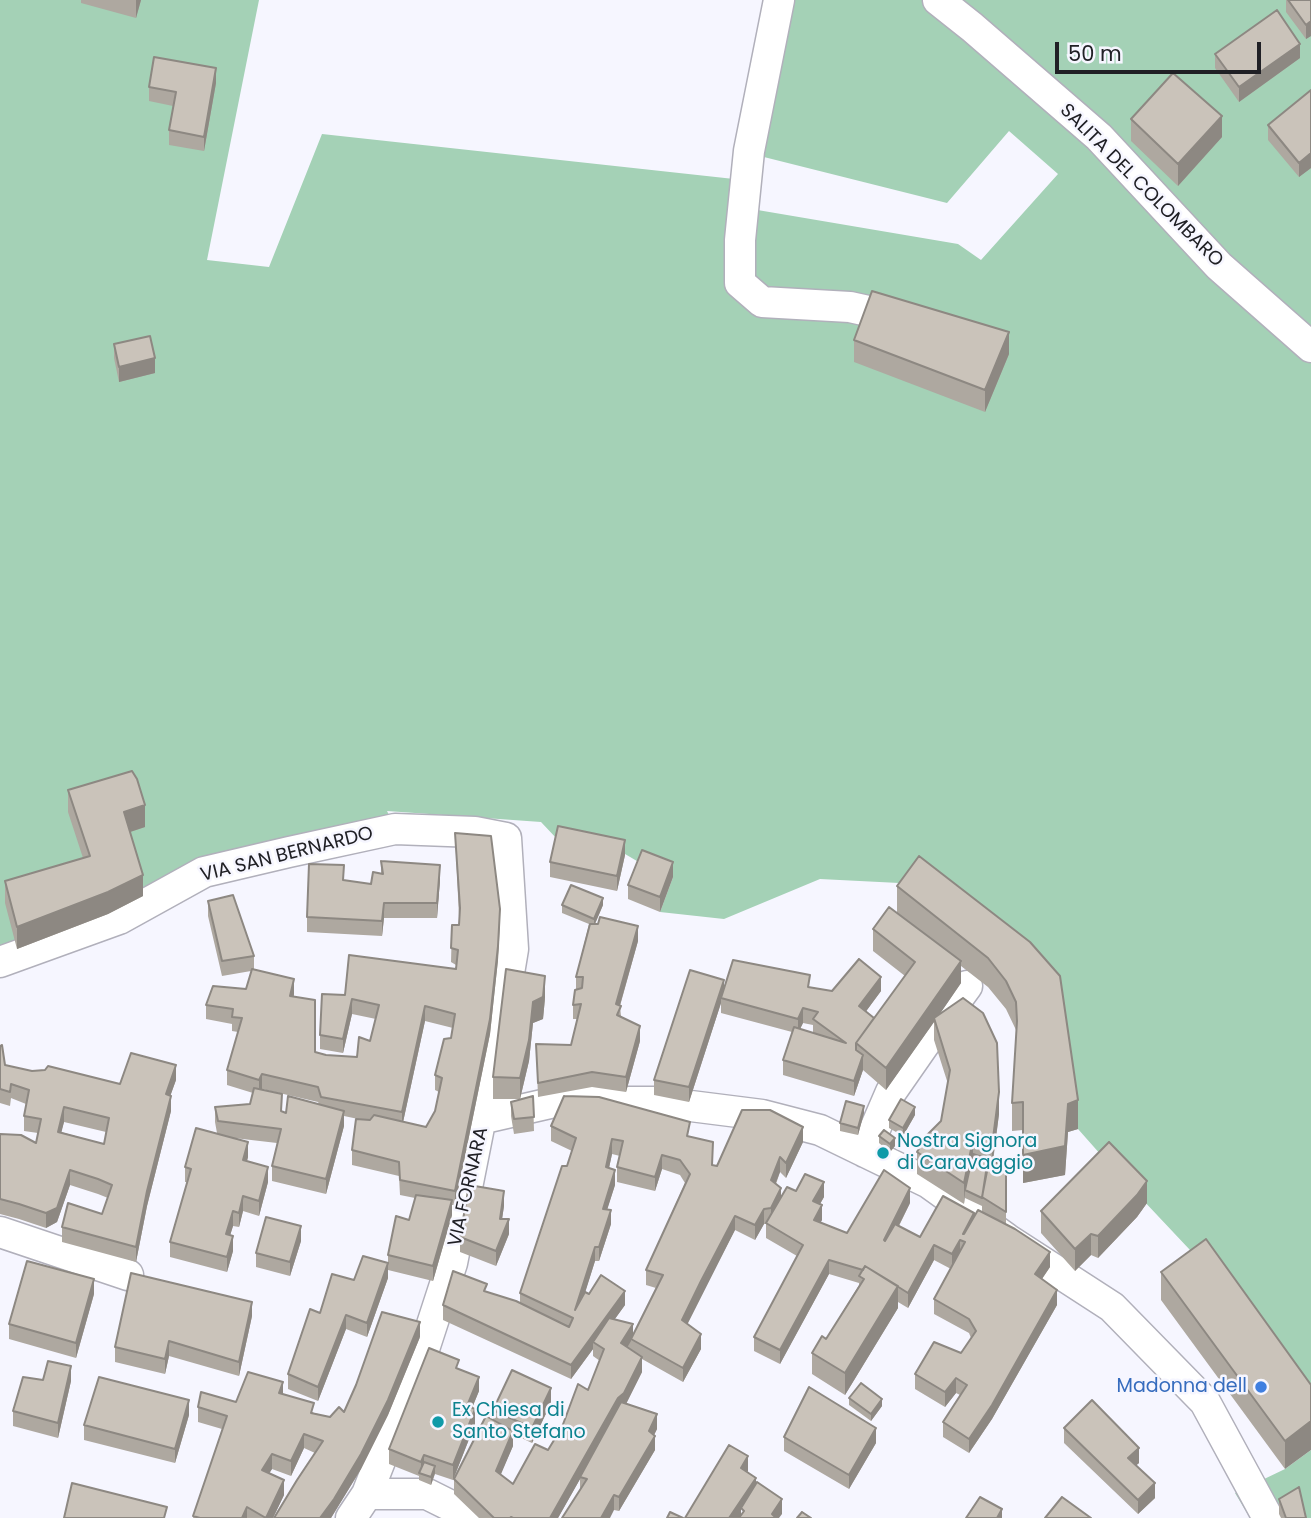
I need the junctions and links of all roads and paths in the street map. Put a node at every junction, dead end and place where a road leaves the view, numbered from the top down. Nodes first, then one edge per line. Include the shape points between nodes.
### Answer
1 (779, 0) edge
2 (938, 0) edge
3 (924, 324) edge
4 (1311, 346) edge
5 (506, 838) joint
6 (0, 962) edge
7 (967, 986) dead end
8 (485, 1118) junction
9 (865, 1152) junction
10 (0, 1232) edge
11 (128, 1275) edge
12 (367, 1494) junction
13 (351, 1518) edge
14 (470, 1518) edge
15 (1268, 1518) edge

1 - 3 street via 749,151 740,283 762,302 850,307
2 - 4 street, SALITA DEL COLOMBARO via 1099,137 1219,266
5 - 6 street, VIA SAN BERNARDO via 395,829 216,869 119,919
5 - 8 street, VIA FORNARA via 513,949
7 - 9 street via 891,1093
8 - 9 street via 555,1102 659,1102 762,1115 820,1130
8 - 12 street, VIA FORNARA via 480,1122 452,1263
9 - 15 street via 929,1183 1112,1307 1205,1402
10 - 11 street
12 - 13 street, VIA FORNARA
12 - 14 street via 427,1494

